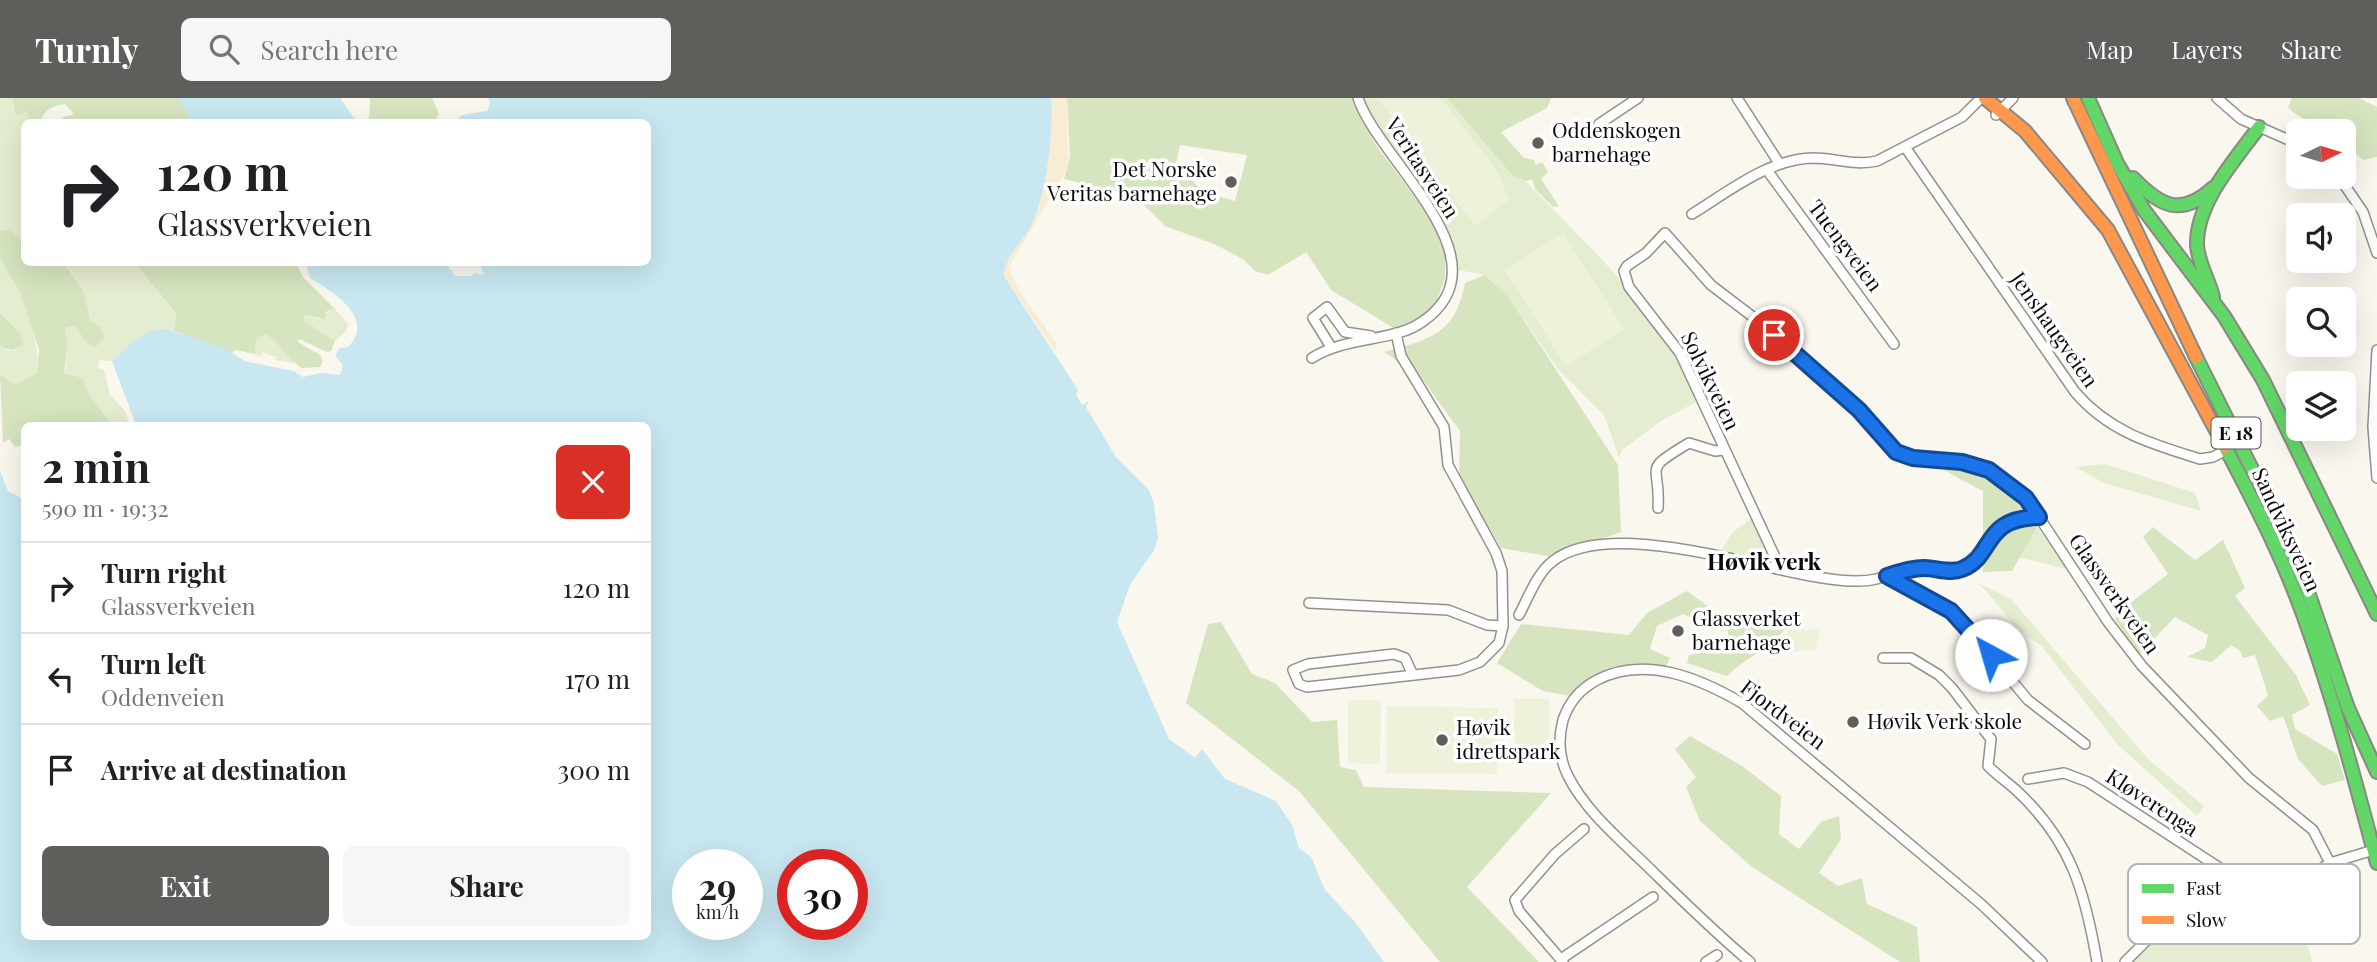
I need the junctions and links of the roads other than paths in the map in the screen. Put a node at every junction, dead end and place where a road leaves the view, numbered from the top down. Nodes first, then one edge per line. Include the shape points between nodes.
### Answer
1 (1358, 98) edge
2 (1638, 98) edge
3 (1737, 98) edge
4 (2013, 98) edge
5 (2088, 98) edge
6 (2217, 98) edge
7 (1980, 99) edge
8 (2074, 100) edge
9 (1998, 112) junction
10 (1599, 124) dead end
11 (2259, 127) junction
12 (2286, 139) edge
13 (1905, 147) junction
14 (2114, 157) junction
15 (1779, 163) junction
16 (1767, 170) junction
17 (2225, 177) junction
18 (2347, 189) edge
19 (1692, 214) dead end
20 (1665, 233) joint
21 (2377, 253) edge
22 (2214, 304) junction
23 (1396, 333) junction
24 (1372, 336) junction
25 (1894, 344) dead end
26 (1331, 347) junction
27 (2377, 350) edge
28 (1312, 358) dead end
29 (1724, 450) junction
30 (2226, 450) junction
31 (2377, 478) edge
32 (1658, 508) dead end
33 (2039, 517) junction
34 (1777, 569) junction
35 (1887, 576) junction
36 (1309, 603) dead end
37 (2377, 614) edge
38 (1519, 615) dead end
39 (1503, 626) junction
40 (1883, 658) dead end
41 (1413, 675) junction
42 (2085, 744) dead end
43 (2353, 772) junction
44 (2377, 772) edge
45 (2028, 779) dead end
46 (1584, 829) dead end
47 (2377, 835) edge
48 (2376, 854) edge
49 (2330, 863) joint
50 (2214, 864) edge
51 (1653, 897) dead end
52 (2145, 944) edge
53 (1717, 955) dead end
54 (1562, 960) edge
55 (1706, 962) edge
56 (1749, 962) edge
57 (2042, 962) edge
58 (2097, 962) edge
59 (2125, 962) edge

1 - 23 street, Veritasveien via 1440,224 1451,253 1451,279 1436,311
2 - 10 street
3 - 15 street
4 - 9 street
5 - 14 main road, E 18
6 - 11 street via 2241,119
7 - 9 main road, Sandviksveien
7 - 13 street via 1962,117
8 - 44 main road, E 18 via 2283,532
9 - 30 main road, Sandviksveien via 2037,146 2117,243
11 - 12 street
11 - 17 main road, E 18
13 - 15 street via 1862,164 1814,158
13 - 30 street, Jenshaugveien via 2093,412 2122,432 2200,459
14 - 17 main road, E 18 via 2154,200 2175,207 2197,202
14 - 22 main road, E 18 via 2152,222
15 - 16 street
16 - 19 street
16 - 25 street, Tuengveien
17 - 22 main road, E 18 via 2197,234 2198,253
18 - 21 street via 2363,212
20 - 29 street, Solvikveien via 1627,266 1625,277 1680,354
20 - 33 street, Glassverkveien via 1711,285 1847,399 1896,452 1989,470 2026,498
22 - 37 main road, E 18 via 2245,348 2289,427
23 - 24 street, Veritasveien
23 - 39 street via 1401,355 1444,427 1448,466 1499,562
24 - 26 street, Veritasveien
24 - 26 street, Veritasveien via 1345,332 1327,307 1313,318
26 - 28 street, Veritasveien
27 - 31 street via 2373,427
29 - 32 street, Solvikveien via 1689,443 1660,461 1655,468
29 - 34 street, Solvikveien
30 - 43 main road, Sandviksveien via 2296,592
33 - 35 street via 2001,527 1962,569 1923,568
33 - 49 street, Glassverkveien via 2142,667 2249,778 2313,830
34 - 35 street via 1851,581
34 - 38 street via 1717,553 1672,548 1580,549 1548,565
35 - 42 street via 1961,620 2028,700
36 - 39 street via 1448,610 1487,625
39 - 41 street via 1499,643 1480,662 1459,670
40 - 58 street via 1911,658 1939,675 1981,725 1990,739 1987,766 2049,827 2070,861 2089,911
41 - 41 street via 1405,658 1394,654 1308,664 1293,670 1299,684 1307,687
43 - 47 main road, Sandviksveien
43 - 48 main road, Sandviksveien
45 - 50 street, Kløverenga via 2064,774 2088,782
46 - 54 street via 1515,900 1519,911
48 - 49 street
51 - 54 street
52 - 59 street
53 - 55 street
56 - 57 street, Fjordveien via 1616,835 1567,775 1560,751 1565,715 1578,693 1600,679 1634,669 1658,671 1700,681 1742,703 1971,895

